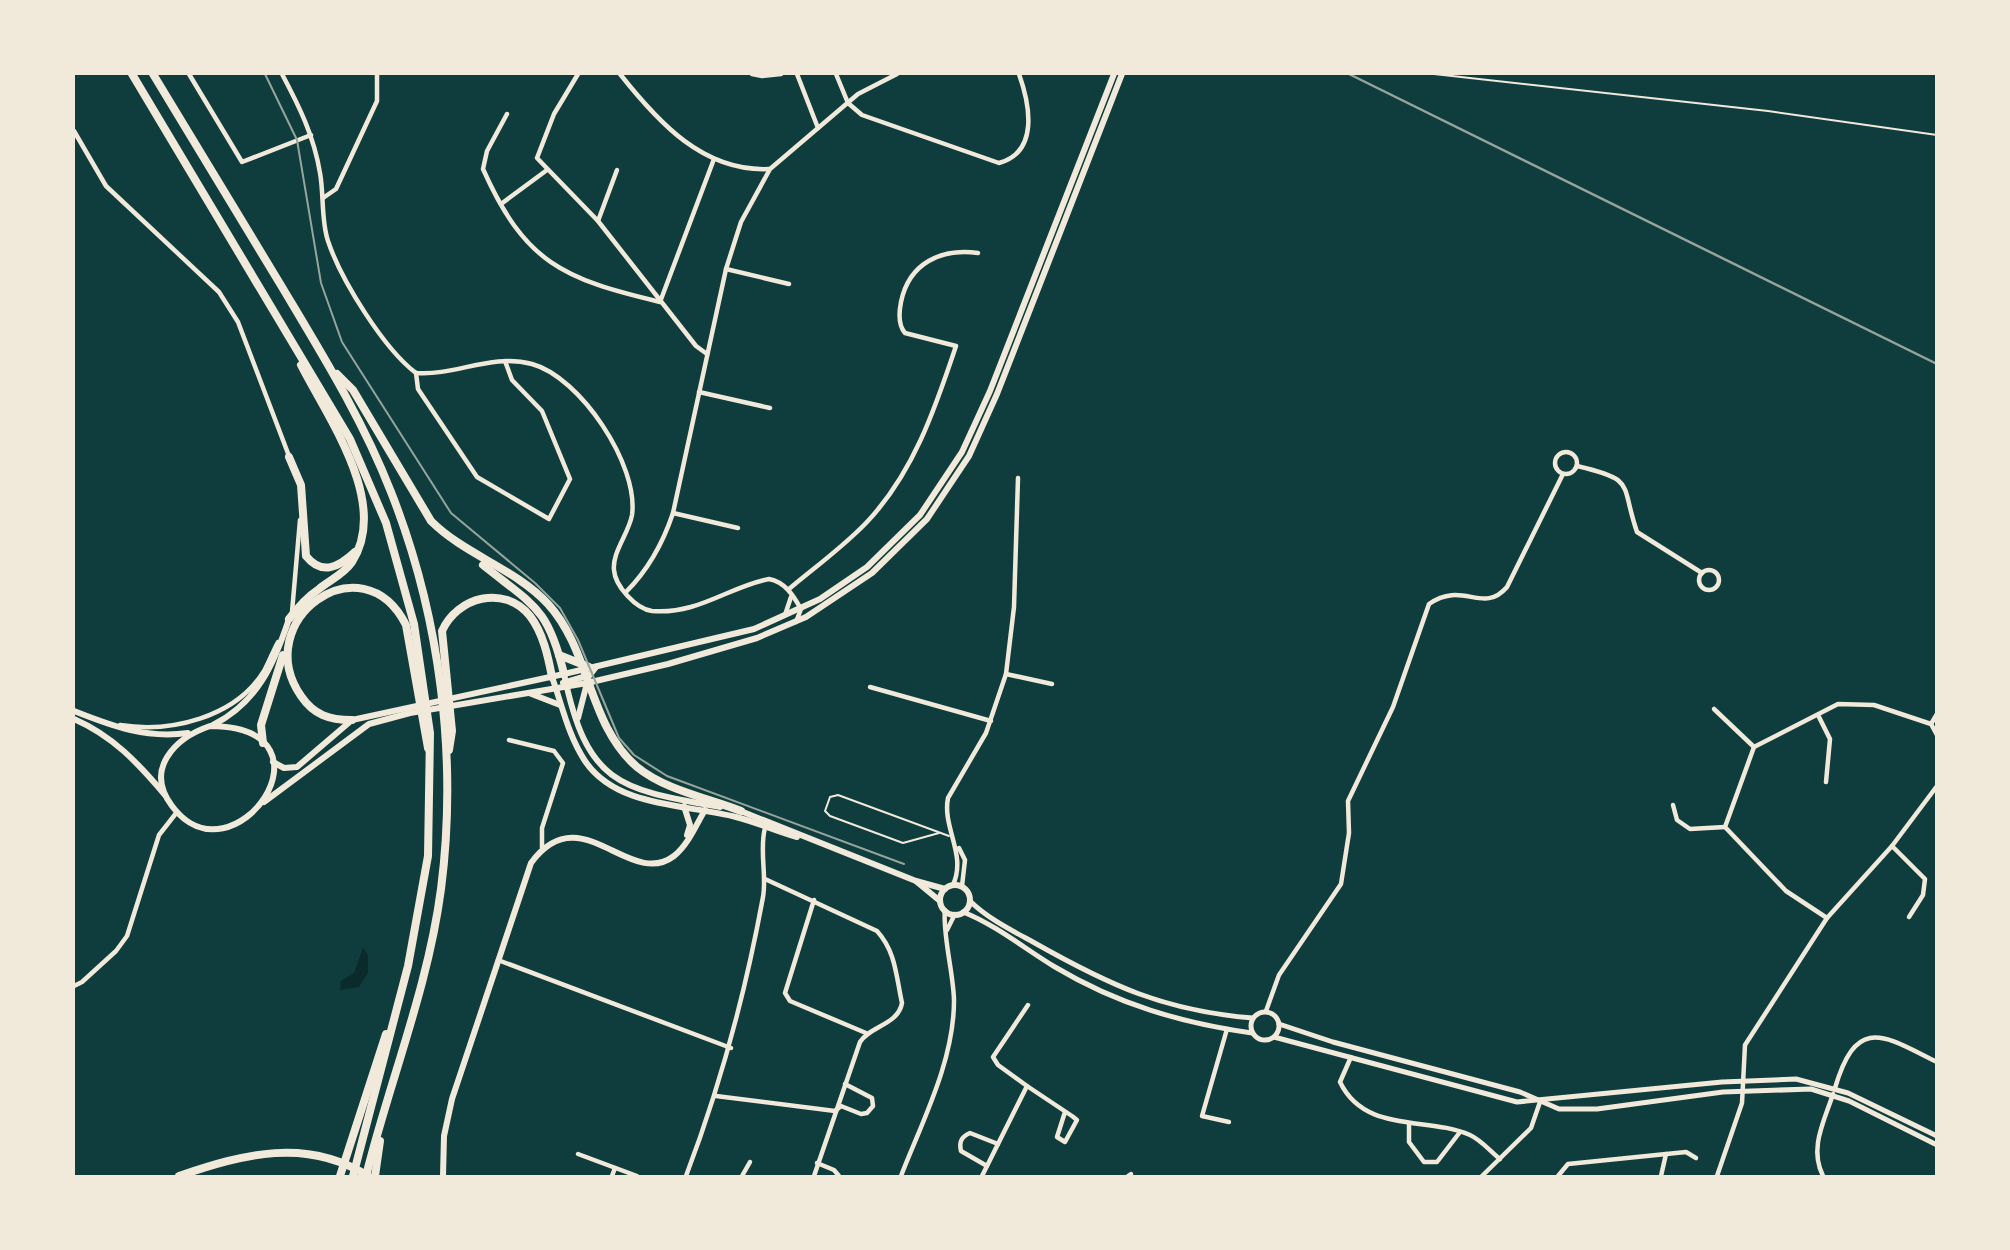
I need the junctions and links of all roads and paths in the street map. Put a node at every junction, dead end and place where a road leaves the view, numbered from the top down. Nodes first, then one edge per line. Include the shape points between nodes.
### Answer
1 (132, 74) edge
2 (153, 74) edge
3 (189, 74) edge
4 (282, 74) edge
5 (377, 74) edge
6 (578, 74) edge
7 (620, 74) edge
8 (752, 74) edge
9 (780, 74) edge
10 (797, 74) edge
11 (836, 74) edge
12 (881, 74) edge
13 (897, 74) edge
14 (1019, 74) edge
15 (1114, 74) edge
16 (1122, 74) edge
17 (1434, 74) edge
18 (883, 80) junction
19 (848, 103) junction
20 (507, 114) dead end
21 (818, 128) junction
22 (74, 131) edge
23 (311, 135) junction
24 (1937, 135) edge
25 (714, 159) junction
26 (770, 169) junction
27 (547, 170) junction
28 (617, 170) dead end
29 (323, 198) junction
30 (501, 204) junction
31 (598, 221) junction
32 (978, 253) dead end
33 (726, 269) junction
34 (258, 281) junction
35 (789, 284) dead end
36 (660, 302) junction
37 (708, 354) junction
38 (505, 361) junction
39 (331, 368) junction
40 (416, 373) junction
41 (699, 392) junction
42 (770, 408) dead end
43 (289, 457) junction
44 (1577, 466) junction
45 (1563, 474) junction
46 (1018, 478) dead end
47 (673, 513) junction
48 (738, 528) dead end
49 (445, 535) junction
50 (360, 547) junction
51 (1702, 573) junction
52 (788, 590) junction
53 (626, 592) junction
54 (791, 596) junction
55 (801, 609) junction
56 (785, 615) junction
57 (289, 619) junction
58 (795, 622) junction
59 (288, 642) junction
60 (559, 655) junction
61 (593, 667) junction
62 (1006, 674) junction
63 (442, 676) junction
64 (421, 680) junction
65 (565, 681) junction
66 (554, 682) junction
67 (587, 682) junction
68 (1052, 684) dead end
69 (870, 687) dead end
70 (530, 691) junction
71 (560, 705) junction
72 (1714, 709) dead end
73 (74, 711) edge
74 (1937, 714) edge
75 (1818, 715) junction
76 (74, 719) edge
77 (352, 720) junction
78 (577, 720) junction
79 (991, 721) junction
80 (105, 723) junction
81 (1931, 724) junction
82 (210, 726) junction
83 (190, 733) junction
84 (1937, 735) edge
85 (509, 740) dead end
86 (262, 743) junction
87 (1754, 747) junction
88 (273, 762) junction
89 (1826, 782) dead end
90 (1937, 786) edge
91 (165, 795) junction
92 (264, 803) junction
93 (1673, 805) dead end
94 (684, 806) junction
95 (705, 810) junction
96 (741, 811) junction
97 (177, 813) junction
98 (1725, 827) junction
99 (765, 828) junction
100 (939, 833) junction
101 (954, 838) junction
102 (684, 844) junction
103 (822, 844) junction
104 (957, 846) junction
105 (1892, 846) junction
106 (542, 848) junction
107 (765, 879) junction
108 (916, 881) junction
109 (953, 885) junction
110 (962, 886) junction
111 (945, 889) junction
112 (814, 900) junction
113 (940, 901) junction
114 (970, 901) junction
115 (945, 910) junction
116 (963, 912) junction
117 (955, 914) junction
118 (1909, 917) dead end
119 (1827, 918) junction
120 (947, 931) junction
121 (498, 960) junction
122 (74, 986) edge
123 (398, 1001) junction
124 (1028, 1005) dead end
125 (1266, 1012) junction
126 (1253, 1018) junction
127 (1279, 1024) junction
128 (1227, 1029) junction
129 (866, 1032) junction
130 (1252, 1033) junction
131 (1274, 1037) junction
132 (1319, 1037) junction
133 (1316, 1047) junction
134 (731, 1048) junction
135 (1351, 1057) junction
136 (1937, 1062) edge
137 (845, 1084) junction
138 (1027, 1086) junction
139 (1743, 1086) junction
140 (1834, 1091) junction
141 (716, 1096) junction
142 (1540, 1102) junction
143 (835, 1111) junction
144 (1065, 1112) junction
145 (384, 1117) junction
146 (1229, 1122) dead end
147 (1409, 1124) junction
148 (1460, 1132) junction
149 (1937, 1136) edge
150 (998, 1144) junction
151 (1937, 1144) edge
152 (578, 1154) dead end
153 (1666, 1154) junction
154 (1696, 1158) dead end
155 (1500, 1159) junction
156 (751, 1162) dead end
157 (817, 1163) junction
158 (987, 1166) junction
159 (615, 1168) junction
160 (179, 1177) edge
161 (340, 1177) edge
162 (353, 1177) edge
163 (367, 1177) edge
164 (375, 1177) edge
165 (443, 1177) edge
166 (612, 1177) edge
167 (637, 1177) edge
168 (686, 1177) edge
169 (742, 1177) edge
170 (814, 1177) edge
171 (839, 1177) edge
172 (901, 1177) edge
173 (982, 1177) edge
174 (1482, 1177) edge
175 (1558, 1177) edge
176 (1661, 1177) edge
177 (1717, 1177) edge
178 (1823, 1177) edge

1 - 34 highway
2 - 39 highway
3 - 23 street via 242,162
4 - 23 street
5 - 29 street via 377,102 336,189
6 - 27 street via 538,152 537,158
7 - 25 street via 665,125
8 - 9 street
10 - 21 street
11 - 19 street
12 - 18 street
13 - 18 street
14 - 19 street via 1029,106 1025,142 1019,153 999,163 862,115
15 - 55 main road via 990,391 943,485 895,542 839,587
16 - 58 main road via 989,413 956,478 901,547 844,594
17 - 24 lane via 1819,117
18 - 19 street
19 - 21 street
20 - 30 street via 487,151 483,169
21 - 26 street
22 - 43 street via 106,186 219,292 238,321
23 - 29 street
25 - 26 street via 746,170
25 - 36 street
26 - 33 street via 741,222
27 - 30 street
27 - 31 street
28 - 31 street
29 - 40 street via 327,240 343,271 395,355
30 - 36 street via 536,253 559,268
31 - 36 street
32 - 52 street via 957,250 933,257 920,264 905,283 901,329 956,346 908,468 865,524
33 - 35 street
33 - 37 street
34 - 50 highway via 355,474 366,514
34 - 64 highway via 365,470 395,550 414,624
36 - 37 street
37 - 41 street
38 - 40 street
38 - 40 street via 512,380 542,411 570,479 549,519 477,477 418,388
38 - 53 street via 543,368 569,385 589,406 618,456 631,490 632,514 613,567
39 - 49 highway via 353,390 409,487
39 - 63 highway via 396,506
41 - 42 street
41 - 47 street
43 - 50 highway via 303,498 306,556 328,569
43 - 57 street via 300,512
44 - 45 street
44 - 45 street via 1572,454 1561,454 1555,463
44 - 51 street via 1615,478 1629,495 1637,532
45 - 125 street via 1499,596 1487,600 1453,593 1429,604 1393,707 1348,801 1349,833 1341,884 1279,975
46 - 62 street via 1014,607
47 - 48 street
47 - 53 street via 664,540
49 - 60 highway via 539,609
49 - 96 highway via 534,591 563,623 615,742 639,768
50 - 57 highway via 342,573
51 - 51 street via 1701,585 1715,587 1717,574
52 - 53 street via 769,579 718,600 652,611 638,606
52 - 54 street
54 - 55 street
54 - 56 street
55 - 56 main road
55 - 58 street
56 - 61 main road via 754,629
57 - 80 street via 263,672 226,706 163,729
57 - 82 main road via 258,690 231,715
58 - 67 main road via 668,664
59 - 64 highway via 296,622 320,596 344,588 370,590 386,597 398,610
59 - 77 highway via 289,676 305,702 328,718
59 - 86 highway via 261,725
60 - 61 highway
60 - 65 highway
61 - 65 main road
62 - 68 street
62 - 79 street
63 - 66 highway via 441,642 448,618 463,605 495,597 511,601 530,617
63 - 145 highway via 448,731 445,858 418,1002
64 - 123 highway via 431,757 428,856
65 - 66 main road
65 - 66 main road
65 - 67 main road
65 - 78 main road
66 - 70 main road
66 - 71 main road
66 - 77 main road
67 - 78 main road
69 - 79 street
70 - 71 main road
70 - 92 main road via 369,724
71 - 94 main road via 574,740 596,774 625,793
72 - 87 street
73 - 80 main road
74 - 81 street
75 - 81 street via 1838,704 1874,705
75 - 87 street
75 - 89 street via 1830,739
76 - 91 main road via 123,748
77 - 88 main road via 297,767 284,768
78 - 96 main road via 601,766 627,787
79 - 101 street via 948,798 946,811
80 - 83 main road via 150,735
81 - 84 street
82 - 83 main road
82 - 86 main road via 242,729
83 - 91 main road via 167,756
85 - 106 street via 554,751 563,763 542,828
86 - 88 main road
87 - 98 street
88 - 92 main road via 273,782
90 - 105 street
91 - 97 main road
92 - 97 main road via 245,819 220,827 200,826
93 - 98 street via 1677,820 1690,829
94 - 95 main road
94 - 102 main road via 690,825
95 - 99 main road
95 - 102 main road
96 - 103 main road
97 - 122 street via 159,835 127,936
98 - 119 street via 1786,891
99 - 103 main road
99 - 107 street
100 - 100 lane via 838,795 825,804 830,816 903,843
100 - 101 lane
101 - 104 street
102 - 106 main road via 660,862 640,861 574,837 556,839
103 - 108 main road
104 - 109 street
104 - 110 street via 965,860
105 - 118 street via 1925,879 1923,895
105 - 119 street
106 - 121 main road via 531,863
107 - 112 street
107 - 134 street
108 - 111 main road
108 - 113 main road
109 - 110 main road
109 - 111 main road
110 - 114 main road
111 - 113 main road
112 - 129 street via 785,993 790,1001
112 - 129 street via 877,931 893,955 900,1011
113 - 115 main road
114 - 116 main road
114 - 126 street via 1001,924 1125,990 1191,1011
115 - 117 main road
115 - 120 street
116 - 117 main road
116 - 128 street via 1127,1004
117 - 120 street
119 - 139 street via 1745,1045
120 - 172 street via 954,1003 945,1061
121 - 134 street
121 - 165 main road via 452,1099 444,1136
123 - 161 highway
123 - 162 highway
124 - 138 street via 993,1057
125 - 126 street
125 - 127 street via 1275,1015
126 - 130 street
127 - 131 street
127 - 132 street
128 - 130 street
128 - 146 street via 1202,1116
129 - 137 street
130 - 131 street via 1262,1040
131 - 133 street
132 - 133 street
132 - 142 street via 1520,1092
133 - 135 street
134 - 141 street
135 - 142 street via 1517,1102
135 - 147 street via 1340,1082 1344,1091 1370,1112
136 - 140 street via 1884,1036 1867,1037 1850,1050
137 - 143 street
137 - 143 street via 872,1098 873,1106 861,1114 841,1107
138 - 144 street
138 - 150 street
139 - 140 street
139 - 140 street via 1796,1079
139 - 142 street
139 - 142 street via 1579,1110
139 - 177 street via 1742,1103
140 - 149 street
140 - 151 street
140 - 178 street via 1816,1143
141 - 143 street
141 - 168 street
142 - 155 street via 1531,1128
143 - 157 street
144 - 144 street via 1077,1120 1065,1142 1057,1137
145 - 163 highway
145 - 164 highway
147 - 148 street
147 - 148 street via 1409,1142 1424,1162 1437,1162
148 - 155 street
150 - 158 street
150 - 158 street via 970,1133 960,1143 961,1151
152 - 159 street
153 - 154 street via 1686,1152
153 - 175 street via 1568,1164
153 - 176 street
155 - 174 street
156 - 169 street
157 - 170 street
157 - 171 street
158 - 173 street
159 - 166 street
159 - 167 street
160 - 163 highway via 262,1153 302,1152 336,1160

